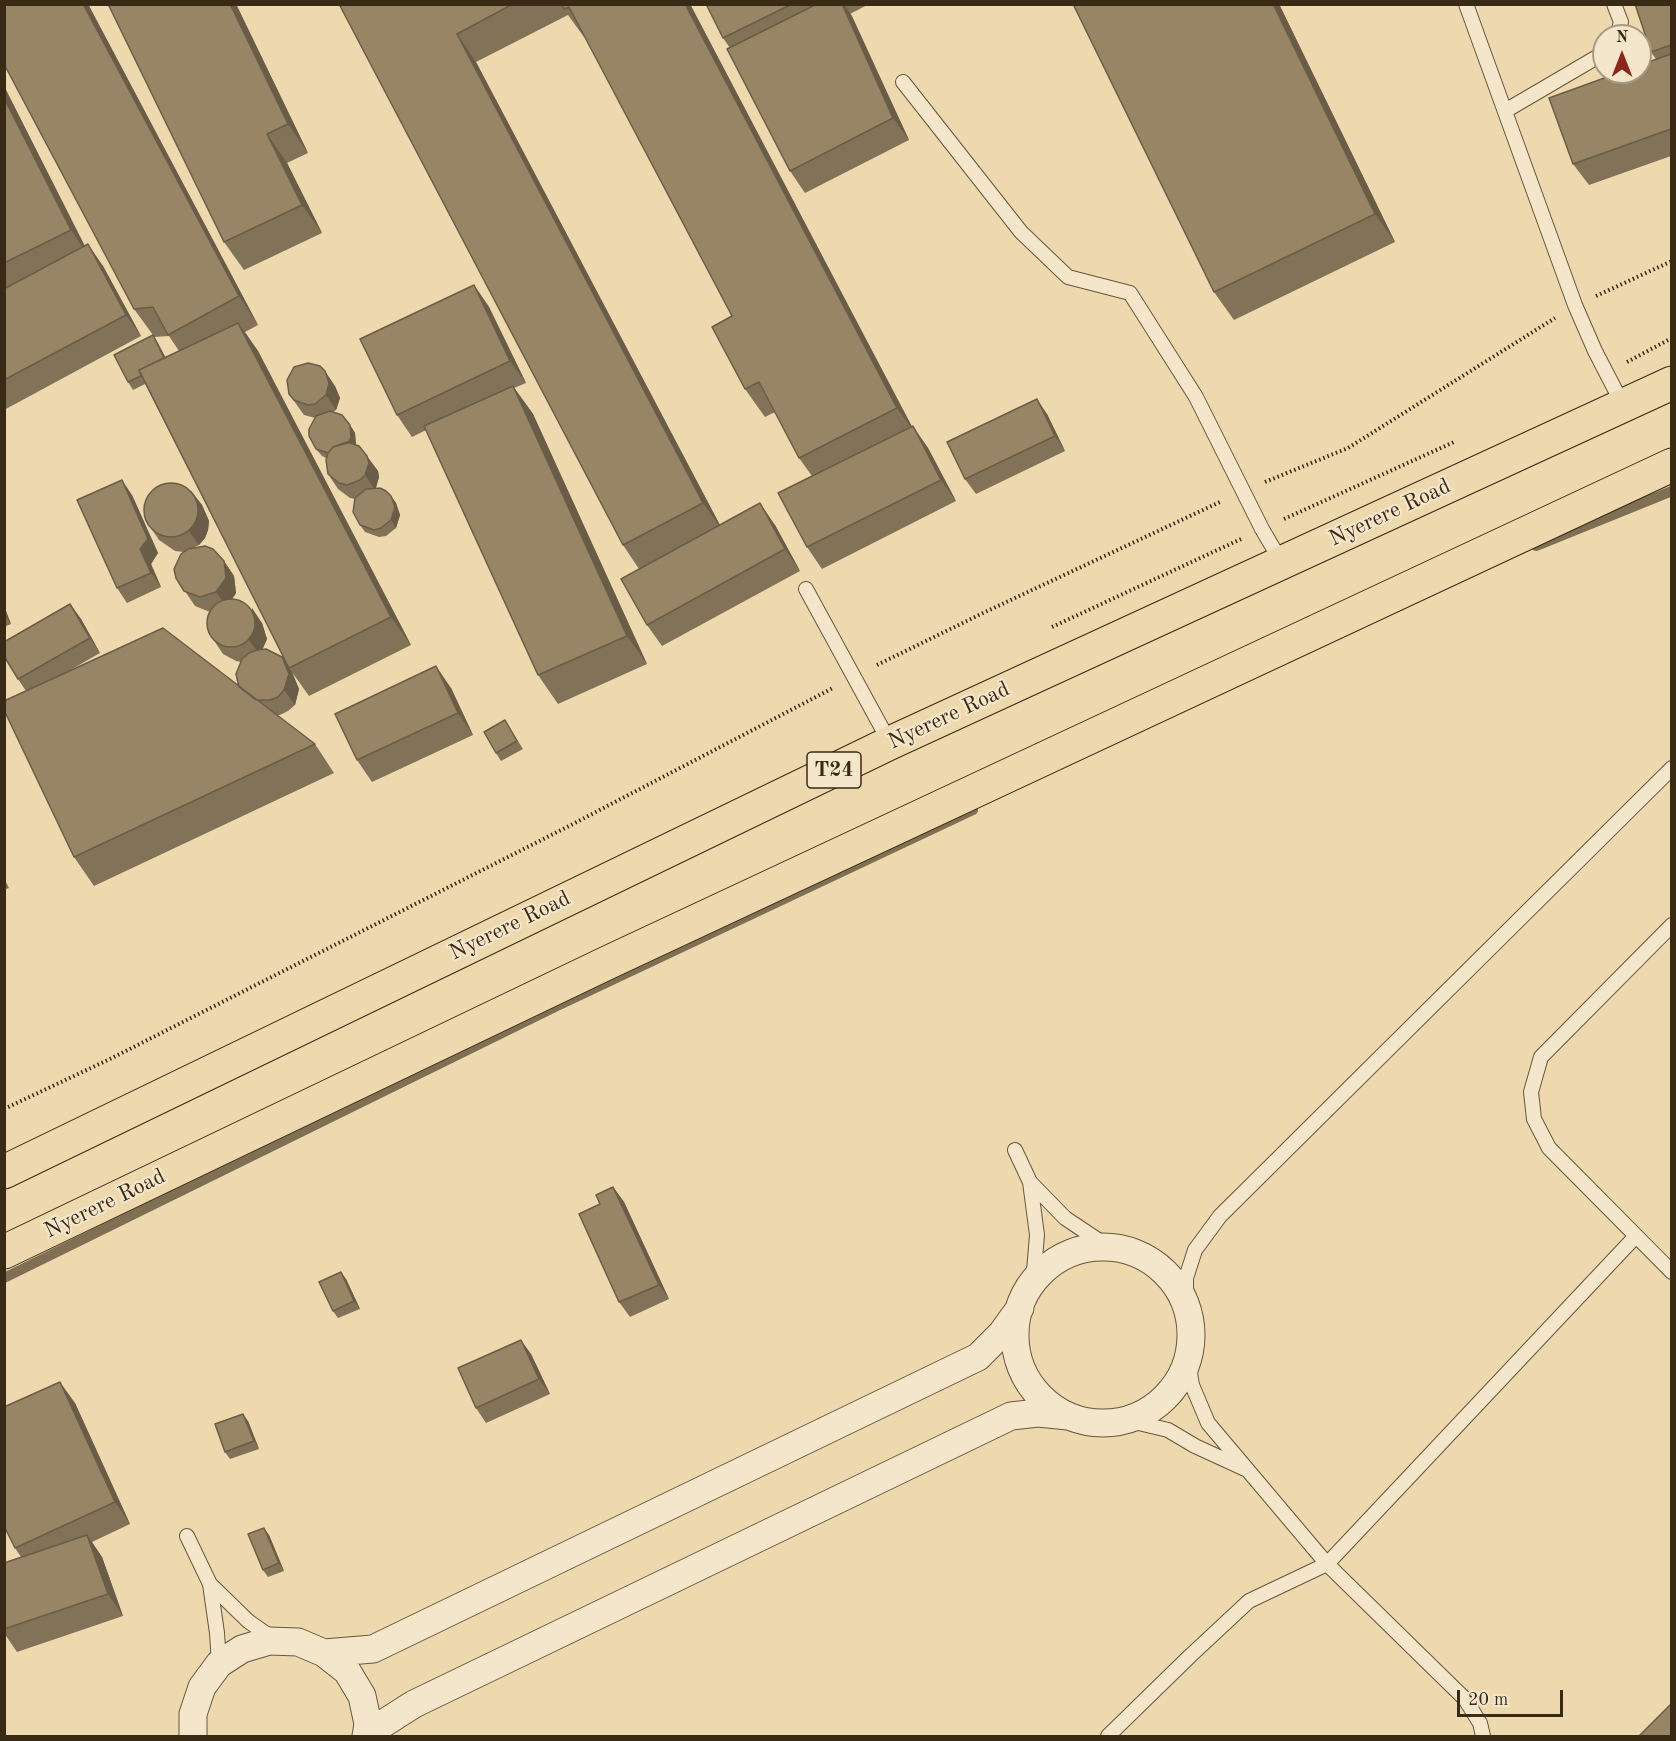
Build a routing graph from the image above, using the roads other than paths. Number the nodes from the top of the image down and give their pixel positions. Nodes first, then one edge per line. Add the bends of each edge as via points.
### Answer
1 (1466, 4) edge
2 (1614, 4) edge
3 (1620, 24) edge
4 (1592, 60) edge
5 (903, 82) dead end
6 (1505, 111) junction
7 (1671, 383) edge
8 (1623, 405) junction
9 (1671, 465) edge
10 (1282, 563) junction
11 (806, 589) dead end
12 (890, 743) junction
13 (1671, 768) edge
14 (1671, 925) edge
15 (1015, 1150) dead end
16 (4, 1172) edge
17 (1030, 1182) junction
18 (1635, 1237) junction
19 (1110, 1248) junction
20 (4, 1252) edge
21 (1671, 1272) edge
22 (1033, 1283) junction
23 (1186, 1302) junction
24 (1020, 1308) junction
25 (1188, 1361) junction
26 (1068, 1416) junction
27 (1126, 1420) junction
28 (1249, 1471) junction
29 (187, 1536) dead end
30 (1327, 1564) junction
31 (210, 1584) junction
32 (278, 1642) junction
33 (324, 1653) junction
34 (219, 1664) junction
35 (193, 1725) edge
36 (171, 1737) edge
37 (366, 1737) edge
38 (374, 1737) edge
39 (1108, 1737) edge
40 (1483, 1737) edge

1 - 6 lane
2 - 3 lane
4 - 6 lane
5 - 10 lane via 1021,232 1068,277 1130,292 1196,397
6 - 8 lane via 1575,305
7 - 8 highway, Nyerere Road / T24
8 - 10 highway, Nyerere Road / T24
9 - 20 highway, Nyerere Road via 609,962
10 - 12 highway, Nyerere Road / T24
11 - 12 lane
12 - 16 highway, Nyerere Road / T24
13 - 23 lane via 1220,1216 1195,1250 1186,1278
14 - 18 lane via 1541,1057 1531,1092 1534,1119 1549,1148
15 - 17 lane
17 - 19 lane via 1065,1218
17 - 22 lane via 1037,1235
18 - 21 lane
18 - 30 lane
19 - 22 street via 1088,1249 1067,1256 1048,1267
19 - 23 street via 1134,1253 1156,1265 1173,1281
22 - 24 street
23 - 25 street via 1192,1332
24 - 26 street via 1017,1350 1023,1371 1049,1405
24 - 33 street via 978,1357 373,1649
25 - 27 street via 1175,1388 1154,1408
25 - 28 lane via 1192,1385 1208,1423
26 - 27 street via 1096,1423
26 - 38 street via 1011,1416 414,1704 381,1725
27 - 28 lane via 1168,1430
28 - 30 lane
29 - 31 lane
30 - 39 lane via 1249,1601
30 - 40 lane via 1465,1699 1480,1723
31 - 32 lane via 248,1621
31 - 34 lane
32 - 33 street via 298,1642
32 - 34 street via 242,1649
33 - 37 street via 347,1671 362,1696 368,1724
34 - 35 street via 202,1687
35 - 36 street

